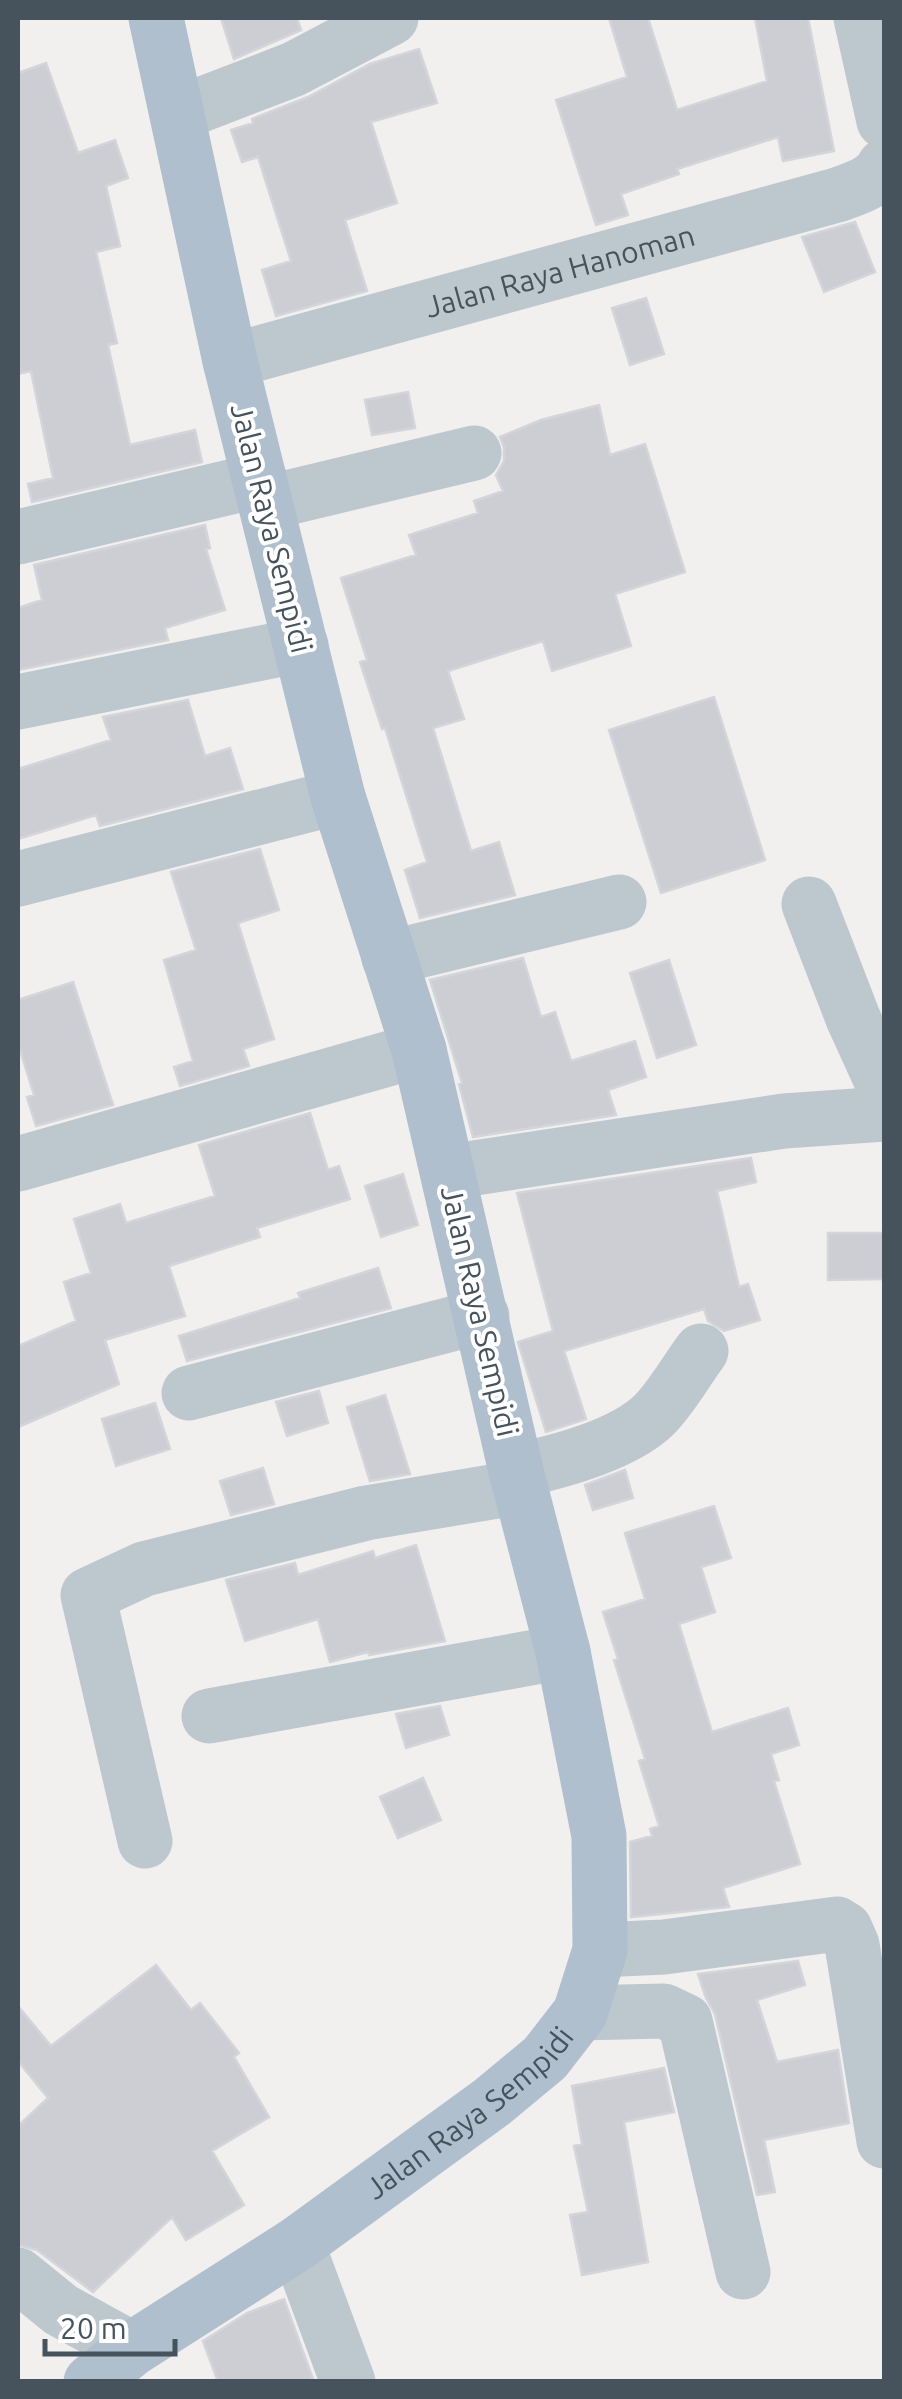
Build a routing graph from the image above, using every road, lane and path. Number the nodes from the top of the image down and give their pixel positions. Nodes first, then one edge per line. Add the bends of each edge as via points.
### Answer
1 (156, 18) edge
2 (391, 18) edge
3 (861, 18) edge
4 (178, 114) junction
5 (884, 121) edge
6 (884, 166) edge
7 (230, 361) junction
8 (474, 453) dead end
9 (263, 491) junction
10 (18, 537) edge
11 (302, 645) junction
12 (18, 702) edge
13 (338, 797) junction
14 (18, 879) edge
15 (619, 902) dead end
16 (809, 904) dead end
17 (390, 958) junction
18 (420, 1050) junction
19 (884, 1086) edge
20 (884, 1114) edge
21 (18, 1164) edge
22 (448, 1172) junction
23 (482, 1316) junction
24 (701, 1351) dead end
25 (189, 1392) dead end
26 (519, 1479) junction
27 (563, 1652) junction
28 (209, 1716) dead end
29 (145, 1840) dead end
30 (600, 1950) junction
31 (580, 2013) junction
32 (884, 2141) edge
33 (297, 2244) junction
34 (742, 2272) dead end
35 (18, 2275) edge
36 (112, 2365) edge
37 (348, 2382) edge

1 - 4 main road, Jalan Raya Sempidi
2 - 4 street via 294,69
3 - 5 street
4 - 7 main road, Jalan Raya Sempidi
6 - 7 street, Jalan Raya Hanoman via 836,195
7 - 9 main road, Jalan Raya Sempidi
8 - 9 street
9 - 10 street
9 - 11 main road, Jalan Raya Sempidi
11 - 12 street
11 - 13 main road, Jalan Raya Sempidi
13 - 14 street
13 - 17 main road, Jalan Raya Sempidi
15 - 17 street
16 - 19 street
17 - 18 main road, Jalan Raya Sempidi
18 - 21 street
18 - 22 main road, Jalan Raya Sempidi
20 - 22 street via 784,1121
22 - 23 main road, Jalan Raya Sempidi
23 - 25 street
23 - 26 main road, Jalan Raya Sempidi
24 - 26 street via 654,1415
26 - 27 main road, Jalan Raya Sempidi
26 - 29 street via 144,1569 88,1596
27 - 28 street
27 - 30 main road, Jalan Raya Sempidi via 599,1836
30 - 31 main road, Jalan Raya Sempidi
30 - 32 street via 837,1924 845,1929
31 - 33 main road, Jalan Raya Sempidi via 545,2058 505,2091
31 - 34 street via 664,2010 684,2021
33 - 36 main road, Jalan Raya Sempidi
33 - 37 street
35 - 36 street

